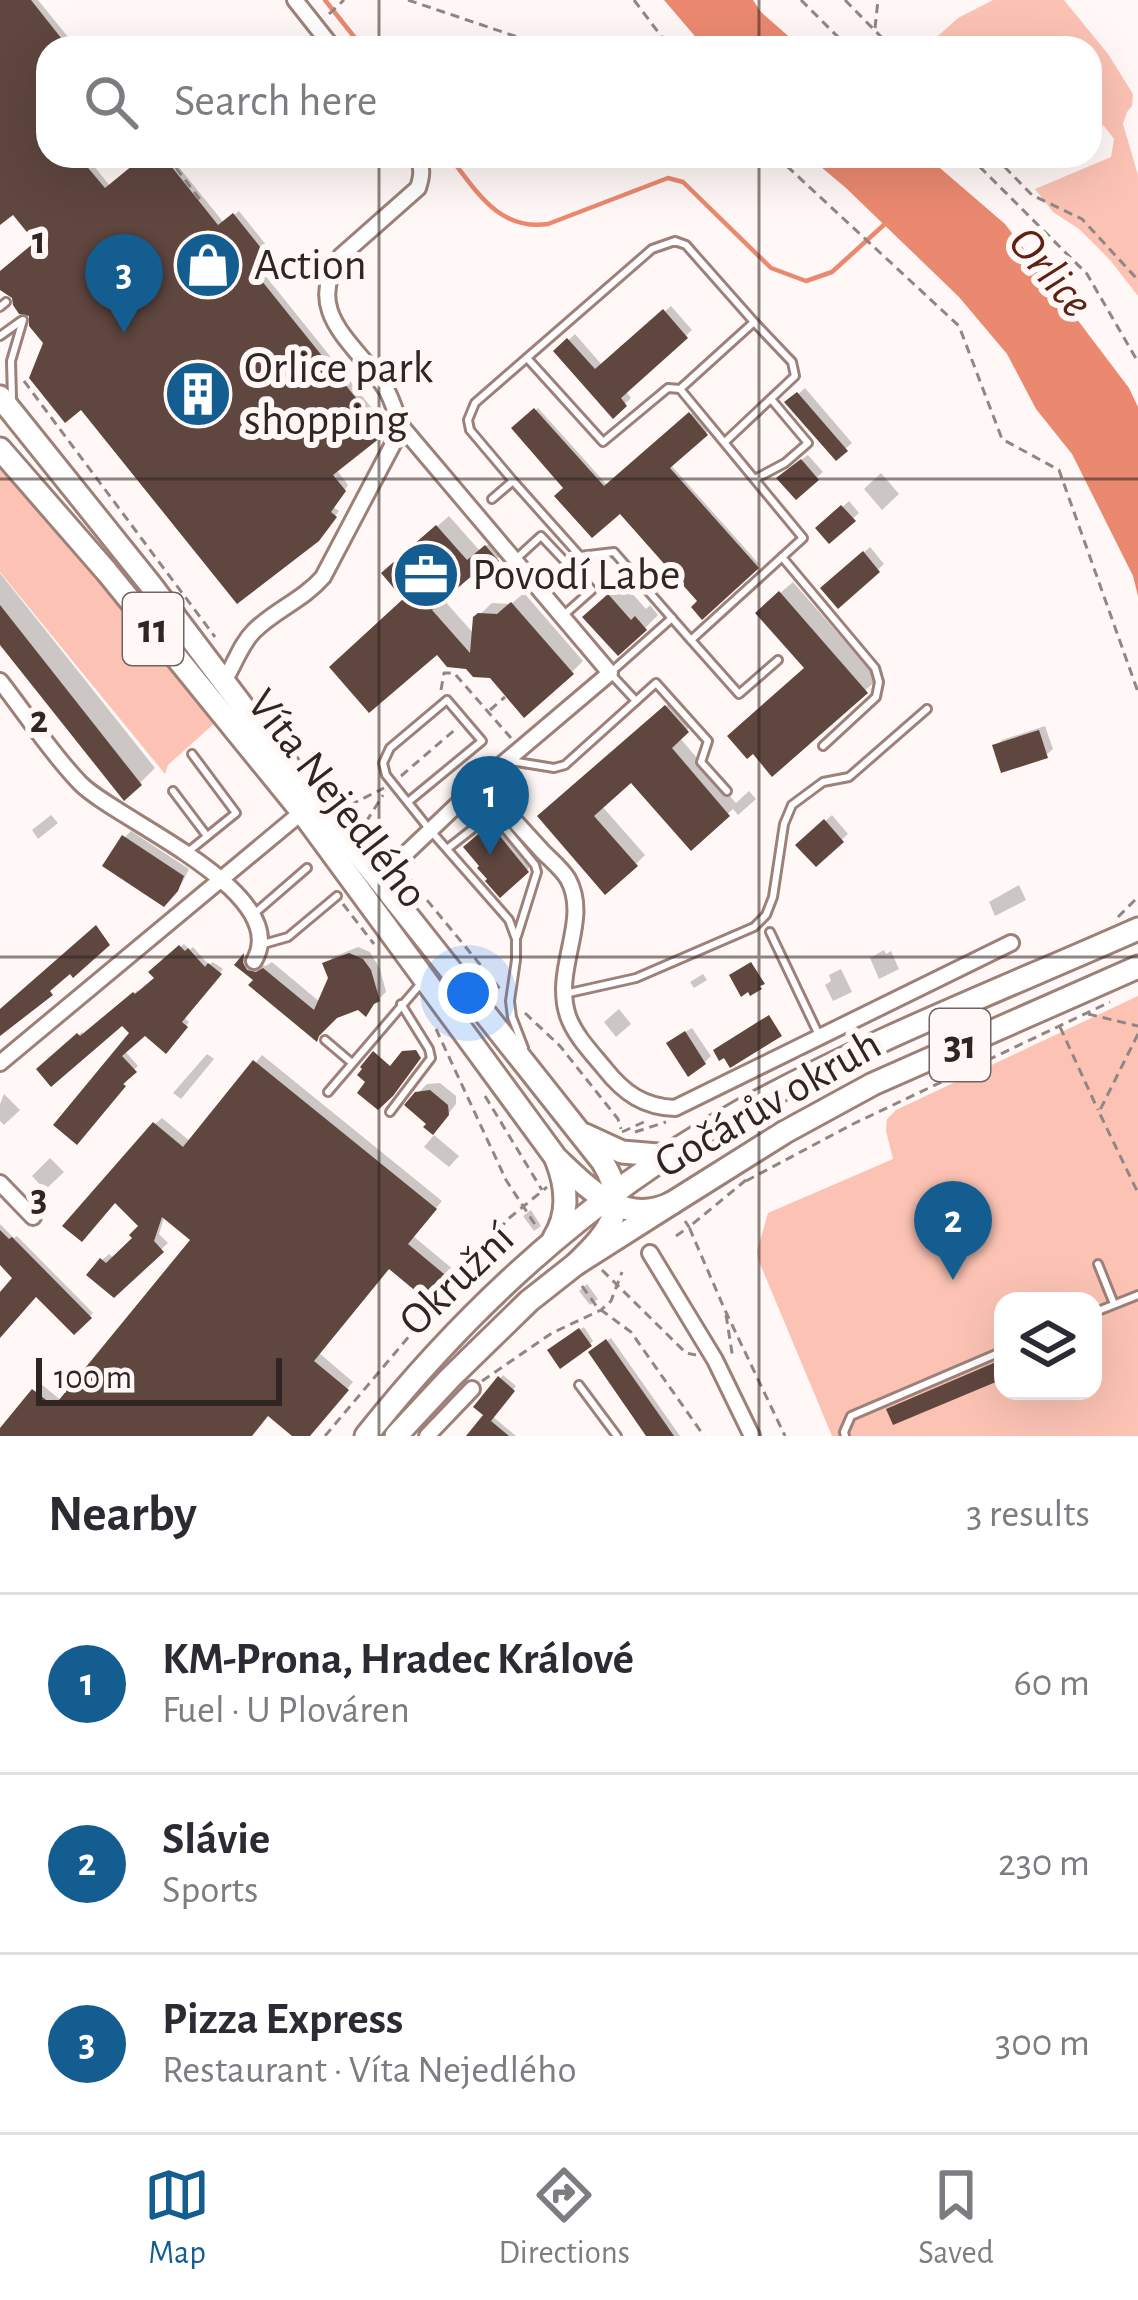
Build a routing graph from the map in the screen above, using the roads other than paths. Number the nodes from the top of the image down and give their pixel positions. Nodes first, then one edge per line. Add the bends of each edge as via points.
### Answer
1 (295, 0) edge
2 (323, 36) edge
3 (422, 168) edge
4 (754, 322) junction
5 (0, 337) edge
6 (527, 358) junction
7 (680, 389) junction
8 (771, 399) junction
9 (6, 406) edge
10 (402, 427) junction
11 (724, 442) junction
12 (0, 449) edge
13 (755, 479) junction
14 (514, 481) junction
15 (492, 500) dead end
16 (782, 557) junction
17 (514, 560) junction
18 (562, 617) junction
19 (672, 618) junction
20 (691, 640) junction
21 (778, 660) dead end
22 (229, 673) junction
23 (610, 673) junction
24 (0, 681) edge
25 (636, 701) junction
26 (927, 709) dead end
27 (823, 746) dead end
28 (192, 754) dead end
29 (507, 760) junction
30 (480, 783) junction
31 (173, 791) dead end
32 (727, 791) dead end
33 (408, 802) junction
34 (302, 812) junction
35 (430, 830) junction
36 (207, 836) junction
37 (447, 849) junction
38 (186, 854) junction
39 (307, 868) dead end
40 (223, 878) junction
41 (378, 880) junction
42 (338, 896) dead end
43 (252, 915) junction
44 (1137, 930) edge
45 (770, 932) dead end
46 (516, 939) junction
47 (1011, 943) dead end
48 (257, 953) joint
49 (1138, 967) edge
50 (425, 979) junction
51 (565, 994) junction
52 (401, 1004) junction
53 (820, 1037) junction
54 (325, 1040) dead end
55 (0, 1063) edge
56 (352, 1063) junction
57 (541, 1084) junction
58 (328, 1093) dead end
59 (390, 1112) dead end
60 (575, 1127) junction
61 (670, 1156) junction
62 (563, 1165) junction
63 (0, 1183) edge
64 (612, 1200) junction
65 (672, 1203) junction
66 (32, 1217) dead end
67 (544, 1237) junction
68 (650, 1253) dead end
69 (1098, 1264) dead end
70 (579, 1275) junction
71 (1138, 1295) edge
72 (1114, 1304) junction
73 (1102, 1309) edge
74 (994, 1355) edge
75 (579, 1385) dead end
76 (472, 1389) road end
77 (366, 1436) edge
78 (396, 1436) edge
79 (427, 1436) edge
80 (617, 1436) edge
81 (752, 1436) edge
82 (845, 1436) edge

1 - 2 street
3 - 10 street via 418,188 340,256 327,285 336,326 388,393
4 - 6 lane via 686,245 668,242
4 - 7 lane
4 - 8 lane via 794,369
5 - 9 lane via 23,320
6 - 7 lane via 603,442 668,388
6 - 14 lane via 475,403 468,420
7 - 11 lane
8 - 11 lane
8 - 13 lane via 808,443
9 - 22 main road, Víta Nejedlého / 11
10 - 17 street
10 - 22 street, Víta Nejedlého via 323,577 250,635
11 - 13 lane
12 - 34 main road, Víta Nejedlého / 11
13 - 16 lane via 803,538
14 - 15 lane
14 - 19 lane via 580,556 614,552
16 - 20 lane
16 - 27 lane via 879,682 876,697
17 - 18 street
17 - 18 lane via 541,536 592,590
18 - 23 street
19 - 20 lane
19 - 23 lane
20 - 21 lane via 739,694
22 - 41 main road, Víta Nejedlého / 11
23 - 25 lane
23 - 29 street, Víta Nejedlého
24 - 38 street via 82,786
25 - 29 lane via 565,765
25 - 32 lane via 656,683 708,741 701,761
26 - 51 lane via 848,777 823,782 793,806 773,897 754,927 636,978
28 - 36 lane via 236,813
29 - 30 street, Víta Nejedlého
30 - 35 street, Víta Nejedlého
30 - 51 street via 567,878 577,918
31 - 36 lane
33 - 33 lane via 383,763 389,748 447,700 482,741
33 - 35 lane
34 - 40 street
34 - 50 main road, Víta Nejedlého / 11
35 - 37 lane
35 - 41 street, Víta Nejedlého
36 - 38 lane
37 - 46 lane via 509,920
37 - 46 lane via 488,816 535,865
38 - 40 street
39 - 43 lane
40 - 43 street
40 - 55 street
41 - 57 main road, Víta Nejedlého / 11
42 - 48 lane
43 - 48 street
44 - 61 main road, Gočárův okruh / 31 via 860,1052
45 - 53 lane
46 - 57 lane via 514,1026
47 - 53 street
49 - 65 main road, Gočárův okruh / 31 via 858,1092
50 - 52 lane
50 - 62 main road, Víta Nejedlého / 11
51 - 53 street via 569,1019 612,1078 659,1107 675,1108
52 - 56 lane
52 - 59 lane via 431,1058
54 - 56 lane
56 - 58 lane
57 - 60 main road, Víta Nejedlého / 11
60 - 61 main road via 612,1150
60 - 64 main road, Víta Nejedlého / 11 via 610,1174
61 - 64 main road, Gočárův okruh / 31
62 - 64 main road, Víta Nejedlého
62 - 67 main road via 563,1221
63 - 66 street
64 - 65 main road via 644,1212
64 - 67 main road, Okružní / 31
64 - 70 main road via 608,1230
65 - 70 main road, Gočárův okruh / 31
67 - 77 main road, Okružní / 31
68 - 81 street
69 - 72 lane
70 - 78 main road, Okružní / 31 via 501,1327
71 - 72 lane
72 - 73 lane
74 - 82 lane via 851,1416
75 - 80 lane
76 - 79 street, Okružní

